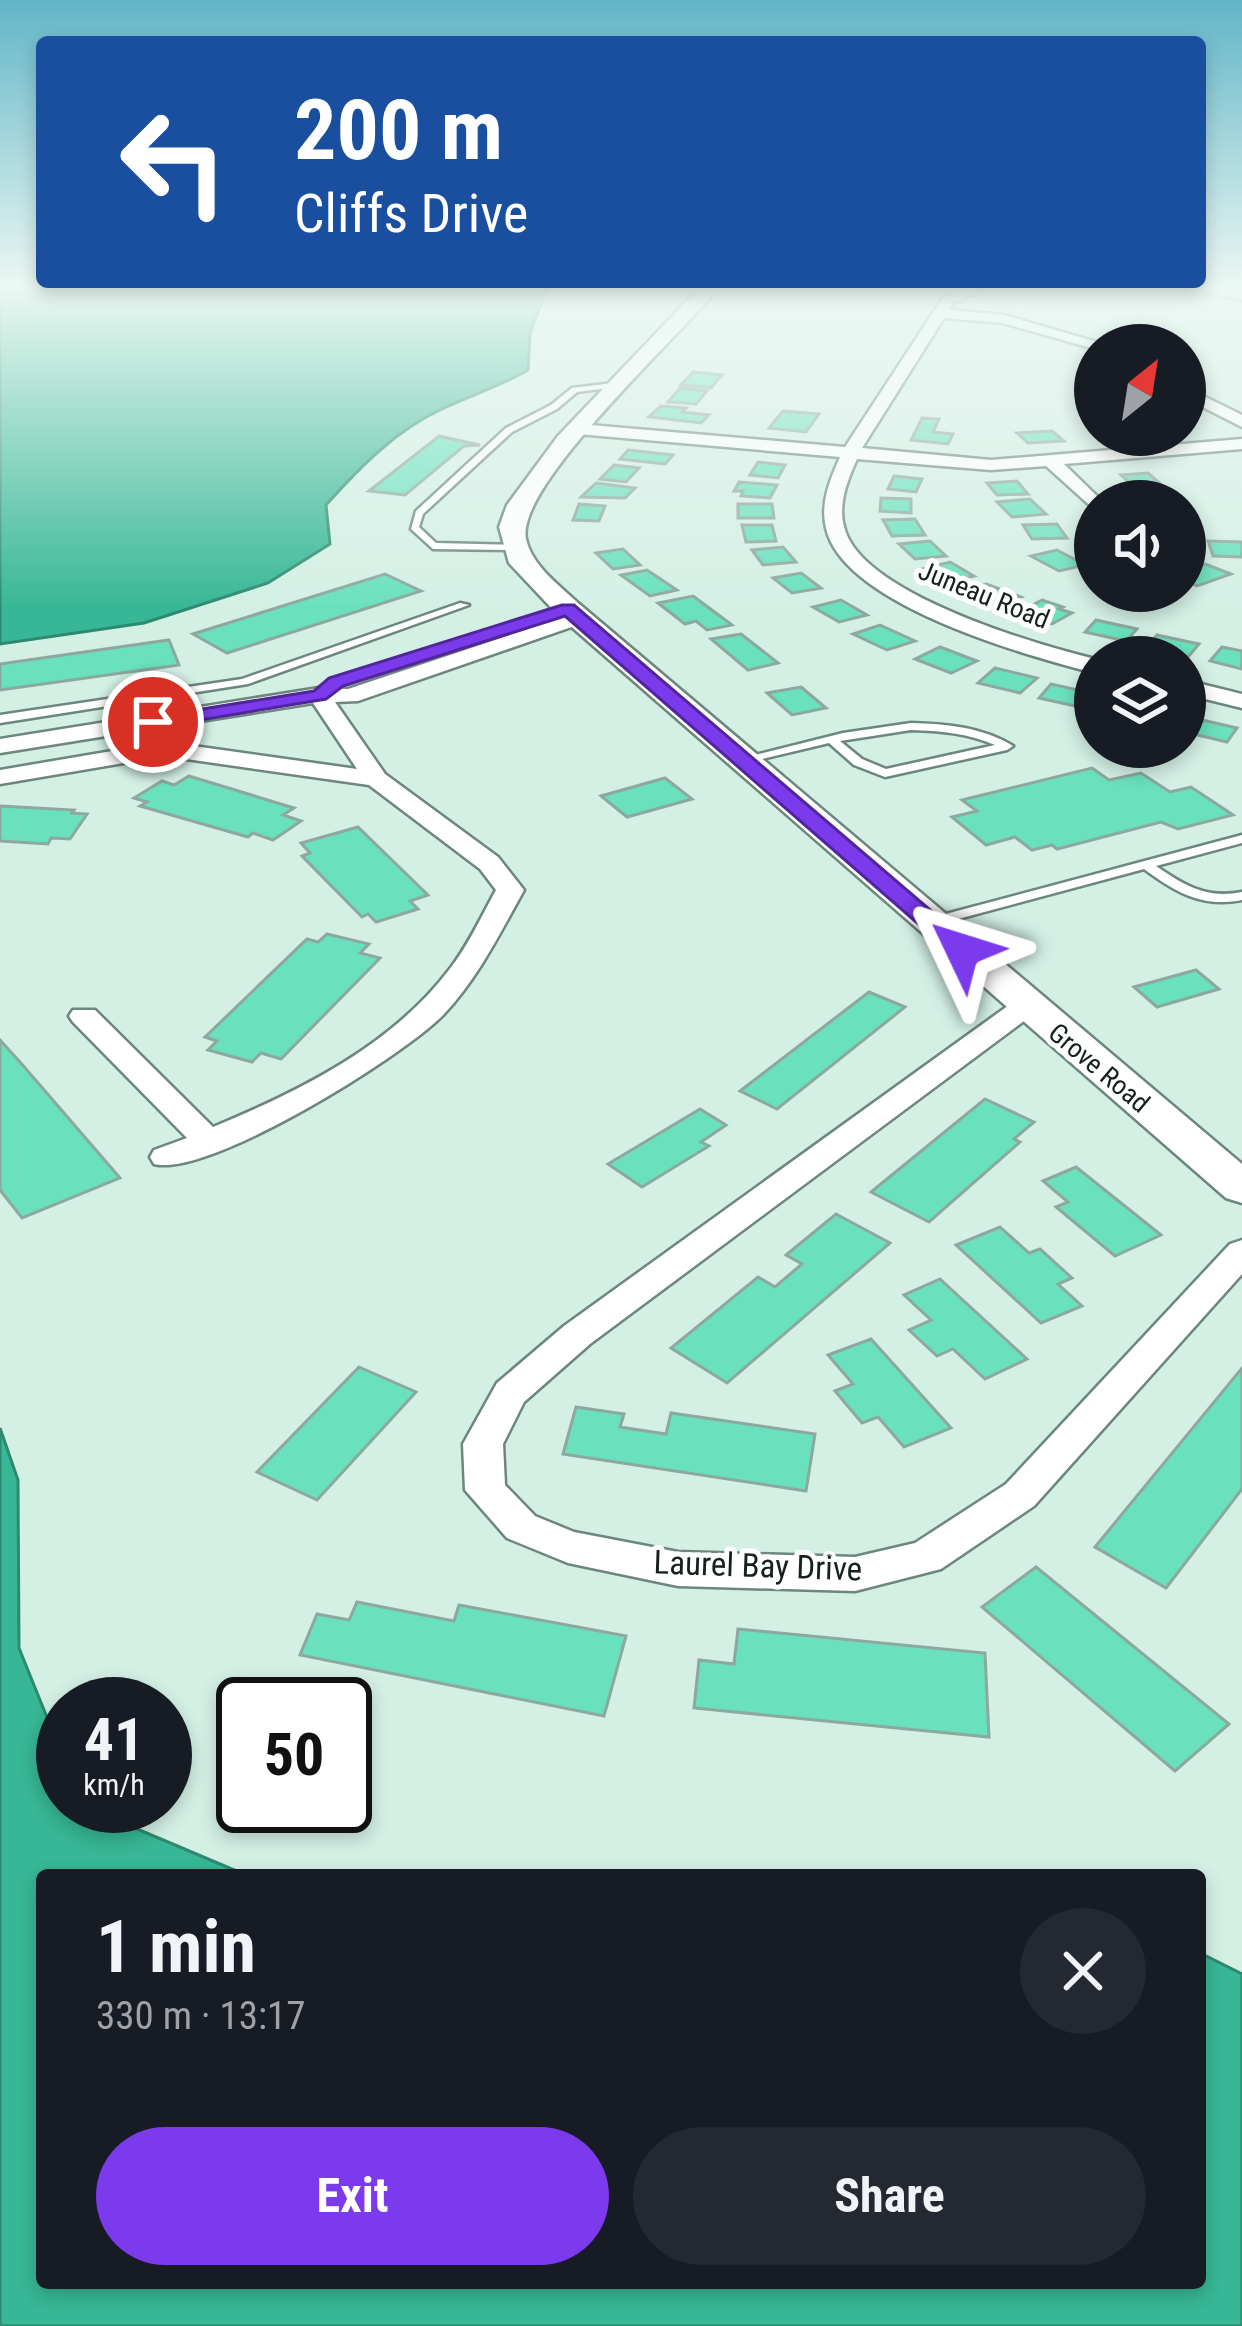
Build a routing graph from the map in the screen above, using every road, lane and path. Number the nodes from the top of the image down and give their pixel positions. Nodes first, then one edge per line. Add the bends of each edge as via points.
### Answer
1 (572, 393) edge
2 (614, 393) edge
3 (890, 393) edge
4 (1206, 403) edge
5 (1242, 422) edge
6 (578, 429) junction
7 (1242, 444) edge
8 (852, 454) junction
9 (1053, 463) junction
10 (1074, 483) edge
11 (515, 548) junction
12 (464, 605) dead end
13 (573, 614) junction
14 (1074, 660) edge
15 (244, 682) junction
16 (1206, 692) edge
17 (320, 695) junction
18 (1242, 701) edge
19 (260, 706) junction
20 (0, 718) edge
21 (153, 722) junction
22 (833, 741) junction
23 (0, 746) edge
24 (164, 749) junction
25 (745, 759) junction
26 (0, 777) edge
27 (376, 779) junction
28 (1242, 839) edge
29 (1146, 865) junction
30 (1242, 896) edge
31 (931, 923) junction
32 (1026, 1006) junction
33 (84, 1016) dead end
34 (209, 1142) junction
35 (166, 1157) dead end
36 (1242, 1188) edge
37 (1242, 1252) edge

1 - 11 lane via 509,430 419,513 414,527 433,546
2 - 6 main road
3 - 8 street, Juneau Road
4 - 5 street
6 - 8 street
6 - 11 main road via 520,501
7 - 9 street
8 - 9 street
8 - 14 street, Juneau Road via 832,501 833,520 838,538 878,581 934,613
9 - 10 street
11 - 13 main road, Grove Road
12 - 15 lane
13 - 17 street via 350,696
13 - 25 main road, Grove Road
15 - 19 lane
15 - 20 lane
16 - 18 street
17 - 19 street
17 - 27 street
19 - 21 street
21 - 23 street
21 - 24 lane
22 - 22 lane via 936,725 1007,746 885,773
22 - 25 lane
24 - 26 street
24 - 27 street
25 - 31 main road, Grove Road
27 - 34 street via 488,863 510,890 458,980 374,1060
28 - 29 lane
29 - 30 lane via 1190,896
29 - 31 lane
31 - 32 main road, Grove Road
32 - 36 main road, Grove Road
32 - 37 street, Laurel Bay Drive via 510,1393 483,1444 484,1490 520,1527 568,1547 678,1568 855,1574 926,1558 1020,1495
33 - 34 street
34 - 35 street

